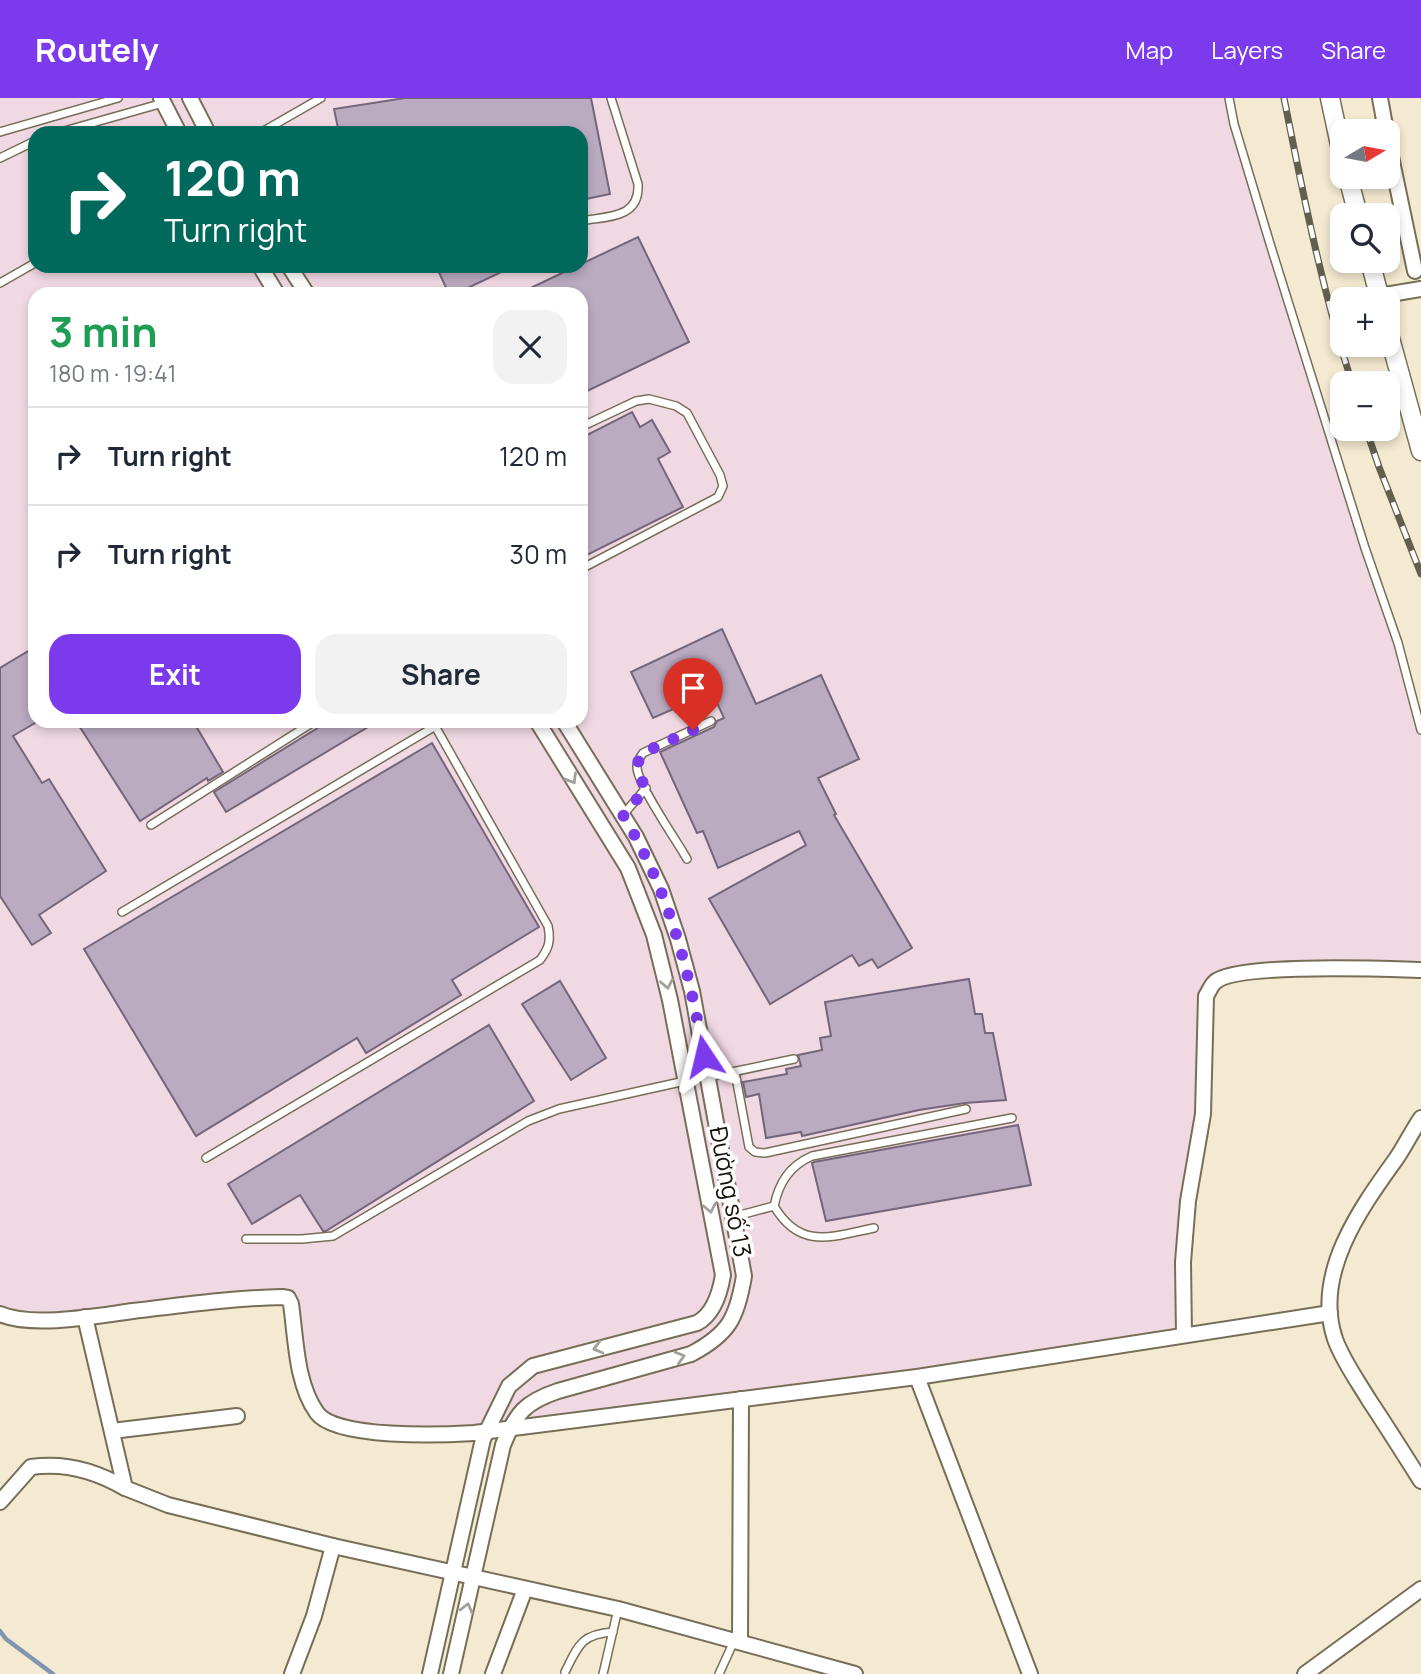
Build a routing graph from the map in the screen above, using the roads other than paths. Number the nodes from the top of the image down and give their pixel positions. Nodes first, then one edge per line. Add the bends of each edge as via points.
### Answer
1 (118, 98) edge
2 (190, 98) edge
3 (321, 98) edge
4 (611, 98) edge
5 (1229, 98) edge
6 (1330, 98) edge
7 (1380, 98) edge
8 (162, 101) edge
9 (1334, 119) edge
10 (1384, 119) edge
11 (80, 126) edge
12 (175, 126) edge
13 (204, 126) edge
14 (272, 126) edge
15 (0, 132) edge
16 (28, 144) edge
17 (0, 158) edge
18 (1398, 189) edge
19 (588, 220) edge
20 (28, 267) edge
21 (1415, 271) dead end
22 (0, 283) edge
23 (1421, 289) edge
24 (1400, 294) edge
25 (1395, 357) edge
26 (588, 424) edge
27 (1421, 451) edge
28 (588, 565) edge
29 (711, 722) dead end
30 (304, 728) edge
31 (432, 728) edge
32 (436, 728) edge
33 (541, 728) edge
34 (569, 728) edge
35 (1421, 730) edge
36 (646, 789) junction
37 (623, 815) junction
38 (151, 825) dead end
39 (687, 859) dead end
40 (122, 912) dead end
41 (1421, 970) edge
42 (794, 1059) dead end
43 (735, 1072) junction
44 (708, 1077) junction
45 (685, 1081) junction
46 (966, 1109) dead end
47 (1012, 1118) dead end
48 (1421, 1118) edge
49 (206, 1158) dead end
50 (774, 1206) junction
51 (732, 1217) junction
52 (874, 1228) dead end
53 (246, 1239) dead end
54 (712, 1307) junction
55 (0, 1314) edge
56 (1331, 1314) junction
57 (735, 1316) junction
58 (85, 1317) junction
59 (1184, 1335) junction
60 (916, 1377) junction
61 (741, 1399) junction
62 (237, 1416) dead end
63 (510, 1429) junction
64 (112, 1431) junction
65 (487, 1431) junction
66 (1421, 1481) edge
67 (125, 1488) junction
68 (0, 1502) edge
69 (334, 1546) junction
70 (453, 1573) junction
71 (475, 1578) junction
72 (525, 1589) junction
73 (1421, 1589) edge
74 (618, 1609) junction
75 (613, 1632) junction
76 (737, 1641) junction
77 (565, 1672) edge
78 (292, 1674) edge
79 (430, 1674) edge
80 (451, 1674) edge
81 (494, 1674) edge
82 (603, 1674) edge
83 (719, 1674) edge
84 (855, 1674) edge
85 (1030, 1674) edge
86 (1305, 1674) edge

1 - 15 lane
2 - 13 street
3 - 14 lane
4 - 19 lane via 638,195 633,207 619,214
5 - 35 lane
6 - 9 street
7 - 10 street
8 - 11 lane
8 - 12 street
16 - 17 lane
18 - 21 street
20 - 22 lane
23 - 24 street
25 - 27 street
26 - 28 lane via 636,401 649,399 676,406 687,413 723,486 718,497
29 - 36 lane via 643,753 636,769
30 - 38 lane
31 - 40 lane
32 - 49 lane via 548,926 548,949 540,960
33 -> 45 street, Đường số 13 via 628,868 644,904 665,972
34 - 37 street, Đường số 13
36 - 37 lane
36 - 39 lane
37 - 44 street, Đường số 13 via 662,889 692,991
41 - 59 street via 1294,968 1230,976 1212,986 1206,996 1203,1114 1194,1153 1184,1250
42 - 43 lane
43 - 44 lane
43 - 46 lane via 749,1147 755,1152
44 - 45 street
44 - 51 street, Đường số 13
45 - 53 lane via 559,1109 528,1121 333,1236
45 -> 54 street, Đường số 13 via 723,1275
47 - 50 lane via 812,1156 787,1174
48 - 56 street via 1375,1186 1343,1245 1332,1277
50 - 51 lane
50 - 52 lane via 784,1224 808,1238
51 - 57 street, Đường số 13 via 744,1276
54 - 57 street
54 -> 65 street via 697,1323 533,1366 509,1386
55 - 58 street via 24,1321
56 - 59 street
56 - 66 street via 1345,1360
63 -> 57 street, Đường số 13 via 522,1409 537,1398 691,1354 716,1339
58 - 64 street
58 - 65 street via 247,1298 288,1298 306,1391 319,1415 336,1426 356,1429 425,1435
59 - 60 street
60 - 61 street
60 - 85 street
61 - 63 street
61 - 76 street
62 - 64 street
63 - 65 street
63 - 71 street, Đường số 13
64 - 67 street
65 - 70 street
67 - 68 street via 97,1472 50,1464 31,1467
67 - 69 street via 168,1505
69 - 70 street
69 - 78 street
70 - 71 street
70 - 79 street
71 - 72 street
80 -> 71 street, Đường số 13
72 - 74 street
72 - 81 street
73 - 86 street
74 - 75 lane
74 - 76 street
75 - 77 lane via 594,1633 580,1643
75 - 82 lane
76 - 83 lane
76 - 84 street

